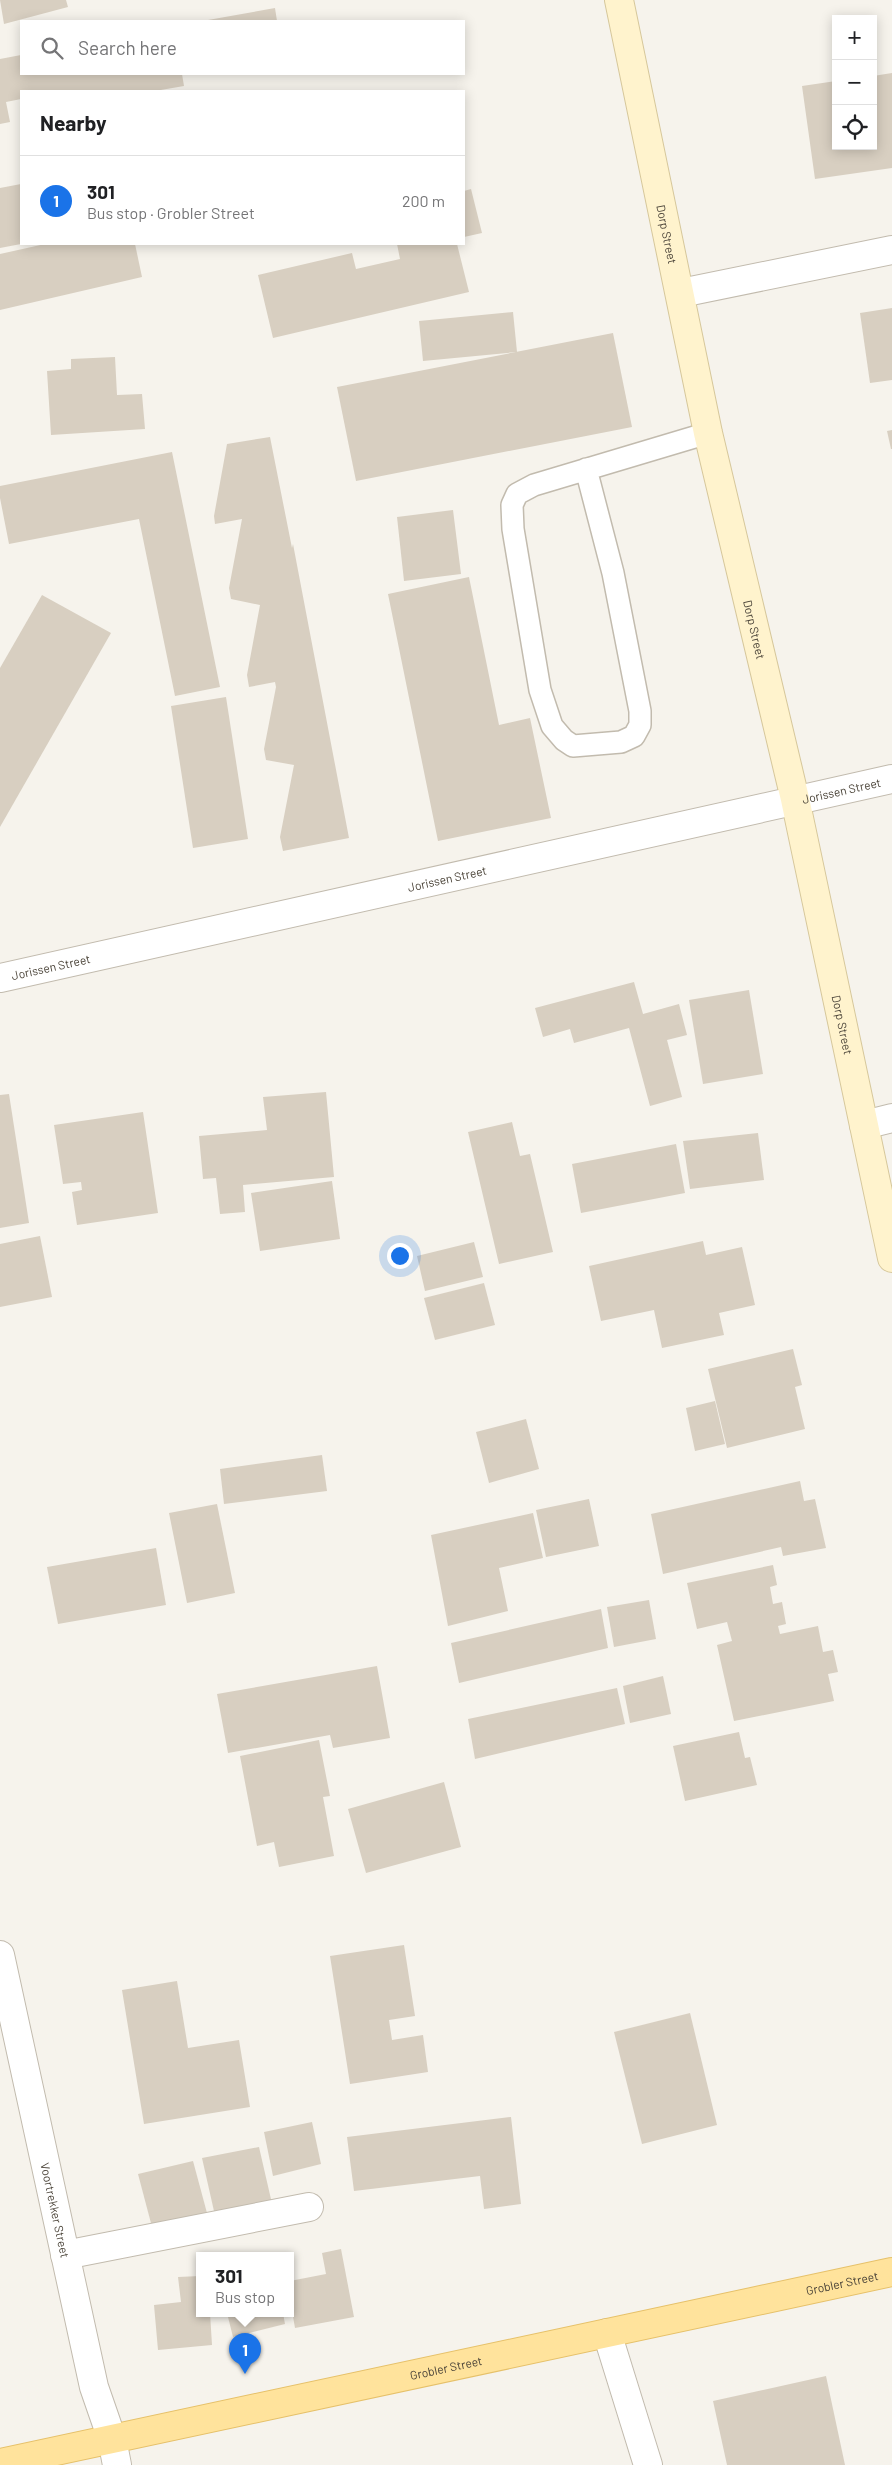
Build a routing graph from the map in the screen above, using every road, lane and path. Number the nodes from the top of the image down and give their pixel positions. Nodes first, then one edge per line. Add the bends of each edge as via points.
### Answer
1 (619, 0) edge
2 (892, 250) edge
3 (681, 293) junction
4 (708, 434) junction
5 (586, 469) junction
6 (892, 779) edge
7 (795, 799) junction
8 (0, 978) edge
9 (892, 1118) edge
10 (864, 1125) junction
11 (892, 1258) edge
12 (0, 1955) edge
13 (309, 2207) dead end
14 (65, 2255) junction
15 (892, 2272) edge
16 (607, 2333) junction
17 (115, 2452) edge
18 (0, 2463) edge
19 (648, 2465) edge

1 - 3 street, Dorp Street
2 - 3 street
3 - 4 street, Dorp Street
4 - 5 lane
4 - 7 street, Dorp Street
5 - 5 lane via 534,485 517,494 512,504 513,530 540,690 552,726 573,746 621,742 634,736 640,725 613,573
6 - 7 street, Jorissen Street
7 - 8 street, Jorissen Street
7 - 10 street, Dorp Street
9 - 10 street
10 - 11 street, Dorp Street
12 - 14 street, Voortrekker Street
13 - 14 street
14 - 17 street, Voortrekker Street via 94,2387
15 - 16 main road, Grobler Street
16 - 17 main road, Grobler Street
16 - 19 street
17 - 18 main road, Grobler Street

